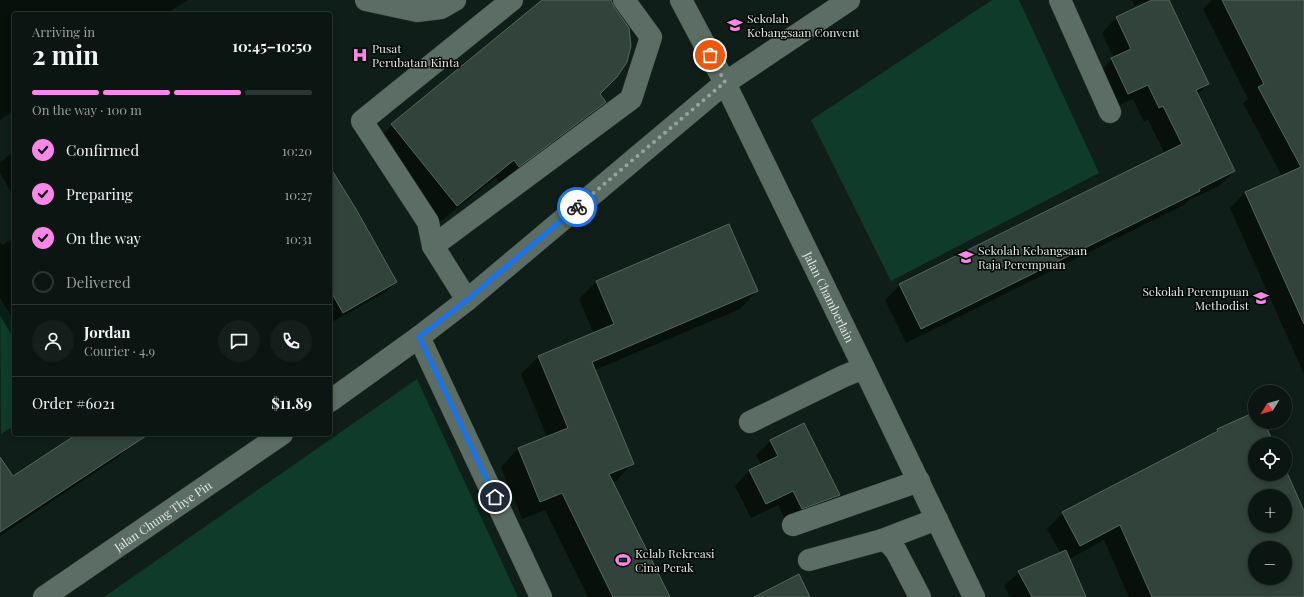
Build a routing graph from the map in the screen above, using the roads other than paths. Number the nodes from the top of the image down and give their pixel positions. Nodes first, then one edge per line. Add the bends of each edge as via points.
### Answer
1 (366, 0) edge
2 (455, 0) edge
3 (512, 0) edge
4 (624, 0) edge
5 (681, 0) edge
6 (849, 0) edge
7 (1060, 0) edge
8 (725, 82) junction
9 (1110, 112) dead end
10 (433, 246) junction
11 (467, 300) junction
12 (419, 337) junction
13 (864, 368) junction
14 (332, 400) edge
15 (750, 422) dead end
16 (279, 436) edge
17 (919, 481) junction
18 (937, 519) junction
19 (793, 525) dead end
20 (882, 540) junction
21 (809, 560) dead end
22 (44, 597) edge
23 (541, 597) edge
24 (920, 597) edge
25 (974, 597) edge

1 - 2 street via 417,11 441,8
3 - 10 street via 362,120 428,222
4 - 10 street via 651,36 631,99
5 - 8 street, Jalan Chamberlain
6 - 8 street
7 - 9 street
8 - 11 street
8 - 13 street, Jalan Chamberlain
10 - 11 street
11 - 12 street
12 - 14 street
12 - 23 street
13 - 15 street
13 - 17 street, Jalan Chamberlain
16 - 22 street, Jalan Chung Thye Pin
17 - 18 street, Jalan Chamberlain
17 - 19 street
18 - 20 street
18 - 25 street, Jalan Chamberlain
20 - 21 street
20 - 24 street via 896,551

